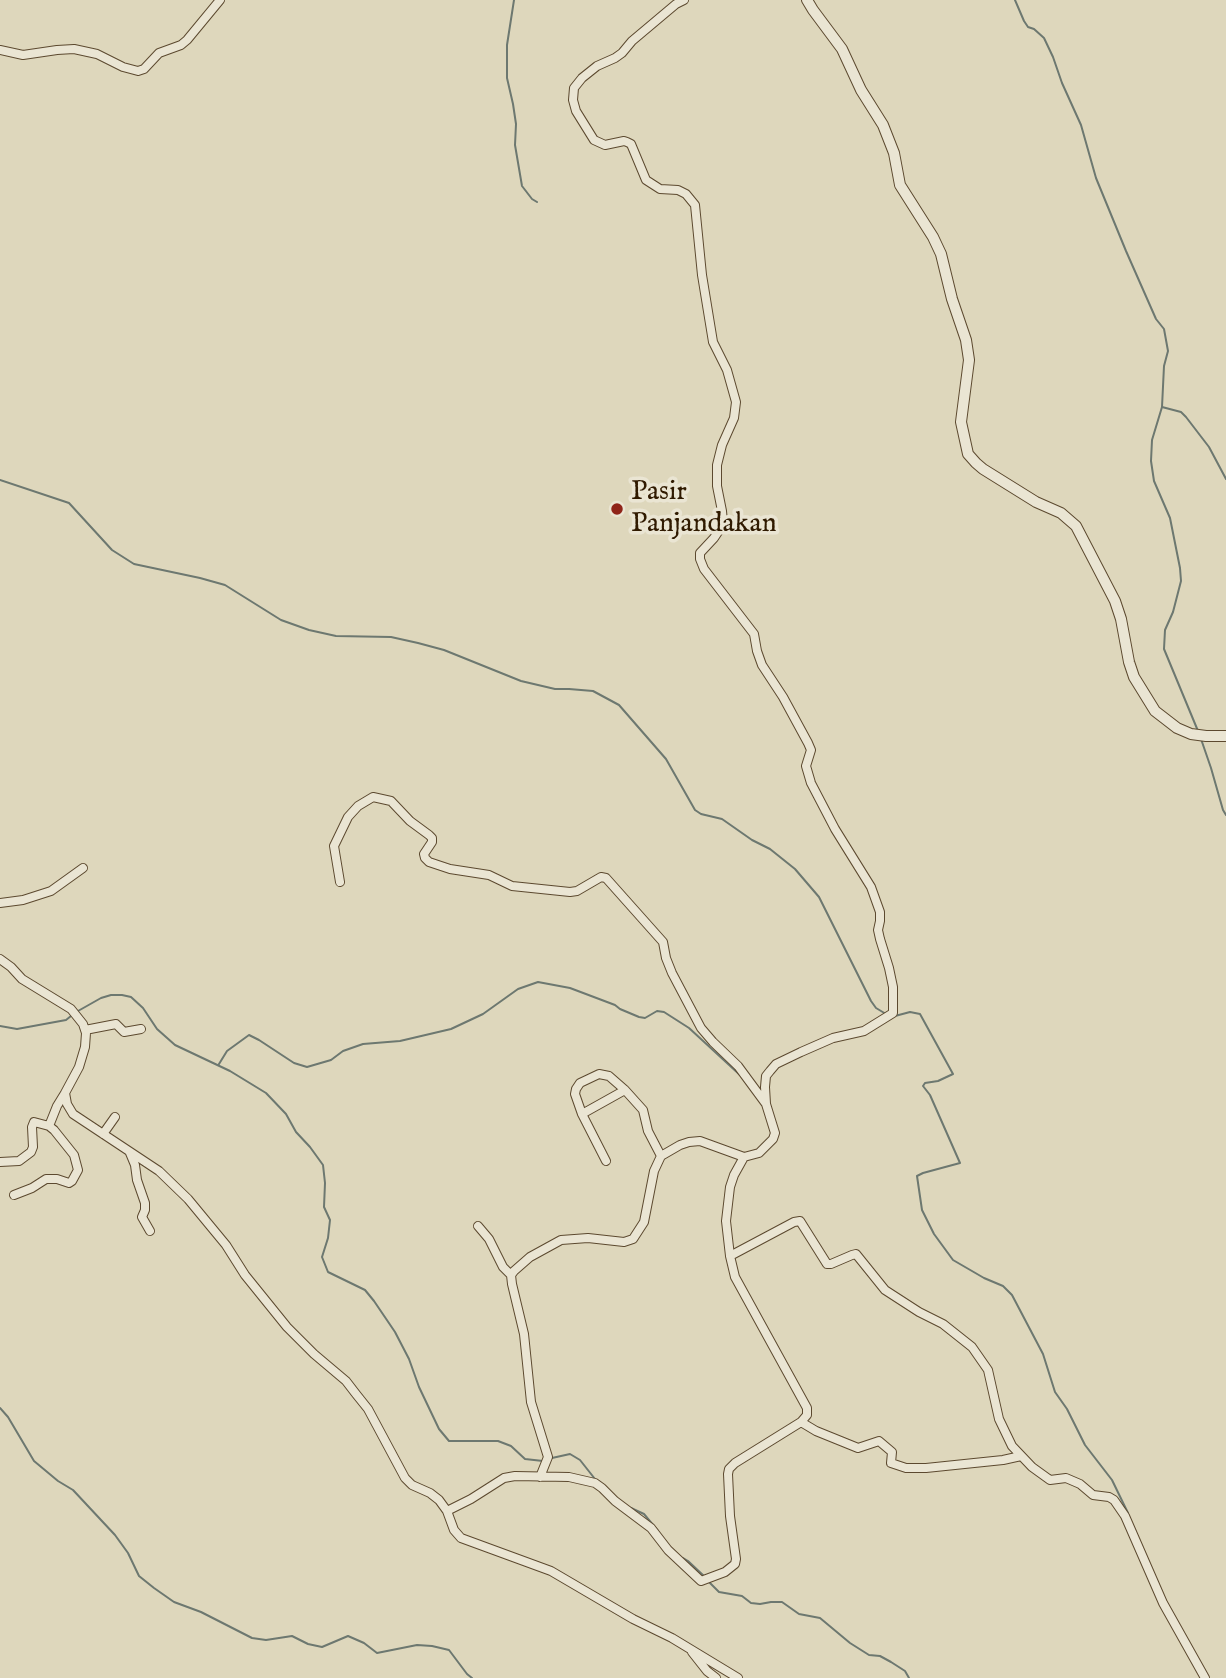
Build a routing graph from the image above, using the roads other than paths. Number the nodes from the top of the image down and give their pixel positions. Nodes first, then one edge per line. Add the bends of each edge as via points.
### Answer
1 (220, 0) edge
2 (684, 0) edge
3 (807, 0) edge
4 (0, 50) edge
5 (1226, 736) edge
6 (83, 868) dead end
7 (340, 882) dead end
8 (0, 903) edge
9 (0, 959) edge
10 (141, 1028) dead end
11 (85, 1030) junction
12 (625, 1090) junction
13 (65, 1093) junction
14 (766, 1104) junction
15 (582, 1114) junction
16 (115, 1117) dead end
17 (50, 1126) junction
18 (103, 1134) junction
19 (130, 1153) junction
20 (661, 1156) junction
21 (744, 1157) junction
22 (606, 1161) dead end
23 (0, 1162) edge
24 (14, 1195) dead end
25 (478, 1226) dead end
26 (150, 1231) dead end
27 (730, 1256) junction
28 (511, 1275) junction
29 (800, 1422) junction
30 (1021, 1456) junction
31 (540, 1477) junction
32 (447, 1511) junction
33 (688, 1647) junction
34 (716, 1678) edge
35 (738, 1678) edge
36 (1205, 1678) edge

1 - 4 street via 187,40 159,53 138,71 74,50 23,55
2 - 14 street via 622,53 582,78 574,88 573,100 594,140 605,145 631,144 646,180 660,189 678,190 695,205 713,341 736,402 717,465 723,522 699,559 751,628 762,664 808,743 811,751 806,766 811,783 875,897 880,912 878,930 893,987 893,1013 885,1020 776,1064 766,1076
3 - 5 street via 842,49 890,141 900,185 942,254 969,360 961,422 968,454 975,463 1076,526 1115,601 1134,677 1155,711 1191,734
6 - 8 street via 51,891
7 - 14 street via 334,845 348,817 373,797 391,801 432,838 424,854 429,862 489,875 512,886 570,892 606,878 663,942 672,973 701,1028
9 - 11 street via 22,979 71,1009
10 - 11 street via 124,1032 116,1024
11 - 13 street via 79,1067
12 - 15 street
12 - 15 street via 605,1074 594,1075 576,1089
12 - 20 street via 645,1113
13 - 17 street
13 - 18 street via 76,1118
14 - 21 street via 773,1139 760,1153
15 - 22 street
16 - 18 street
17 - 23 street via 34,1122 32,1152 19,1161
17 - 24 street via 74,1155 77,1174 69,1183 46,1179
18 - 19 street
19 - 26 street via 145,1203 142,1217
19 - 32 street via 159,1171 188,1199 287,1327 346,1381 368,1409 405,1478 439,1500
20 - 21 street via 701,1141
20 - 28 street via 644,1222 634,1239 561,1240 530,1257
21 - 27 street via 730,1187 726,1221
25 - 28 street
27 - 29 street via 735,1277 807,1408
27 - 30 street via 797,1220 827,1264 858,1256 885,1290 972,1347 988,1370 999,1419
28 - 31 street via 524,1334 531,1402 546,1461
29 - 30 street via 858,1448 878,1441 892,1452 891,1463 906,1468
29 - 31 street via 729,1469 735,1564 701,1581 651,1528 595,1483 569,1476
30 - 36 street via 1049,1480 1066,1478 1114,1500
31 - 32 street via 504,1478
32 - 33 street via 461,1538 551,1571
33 - 34 street
33 - 35 street

